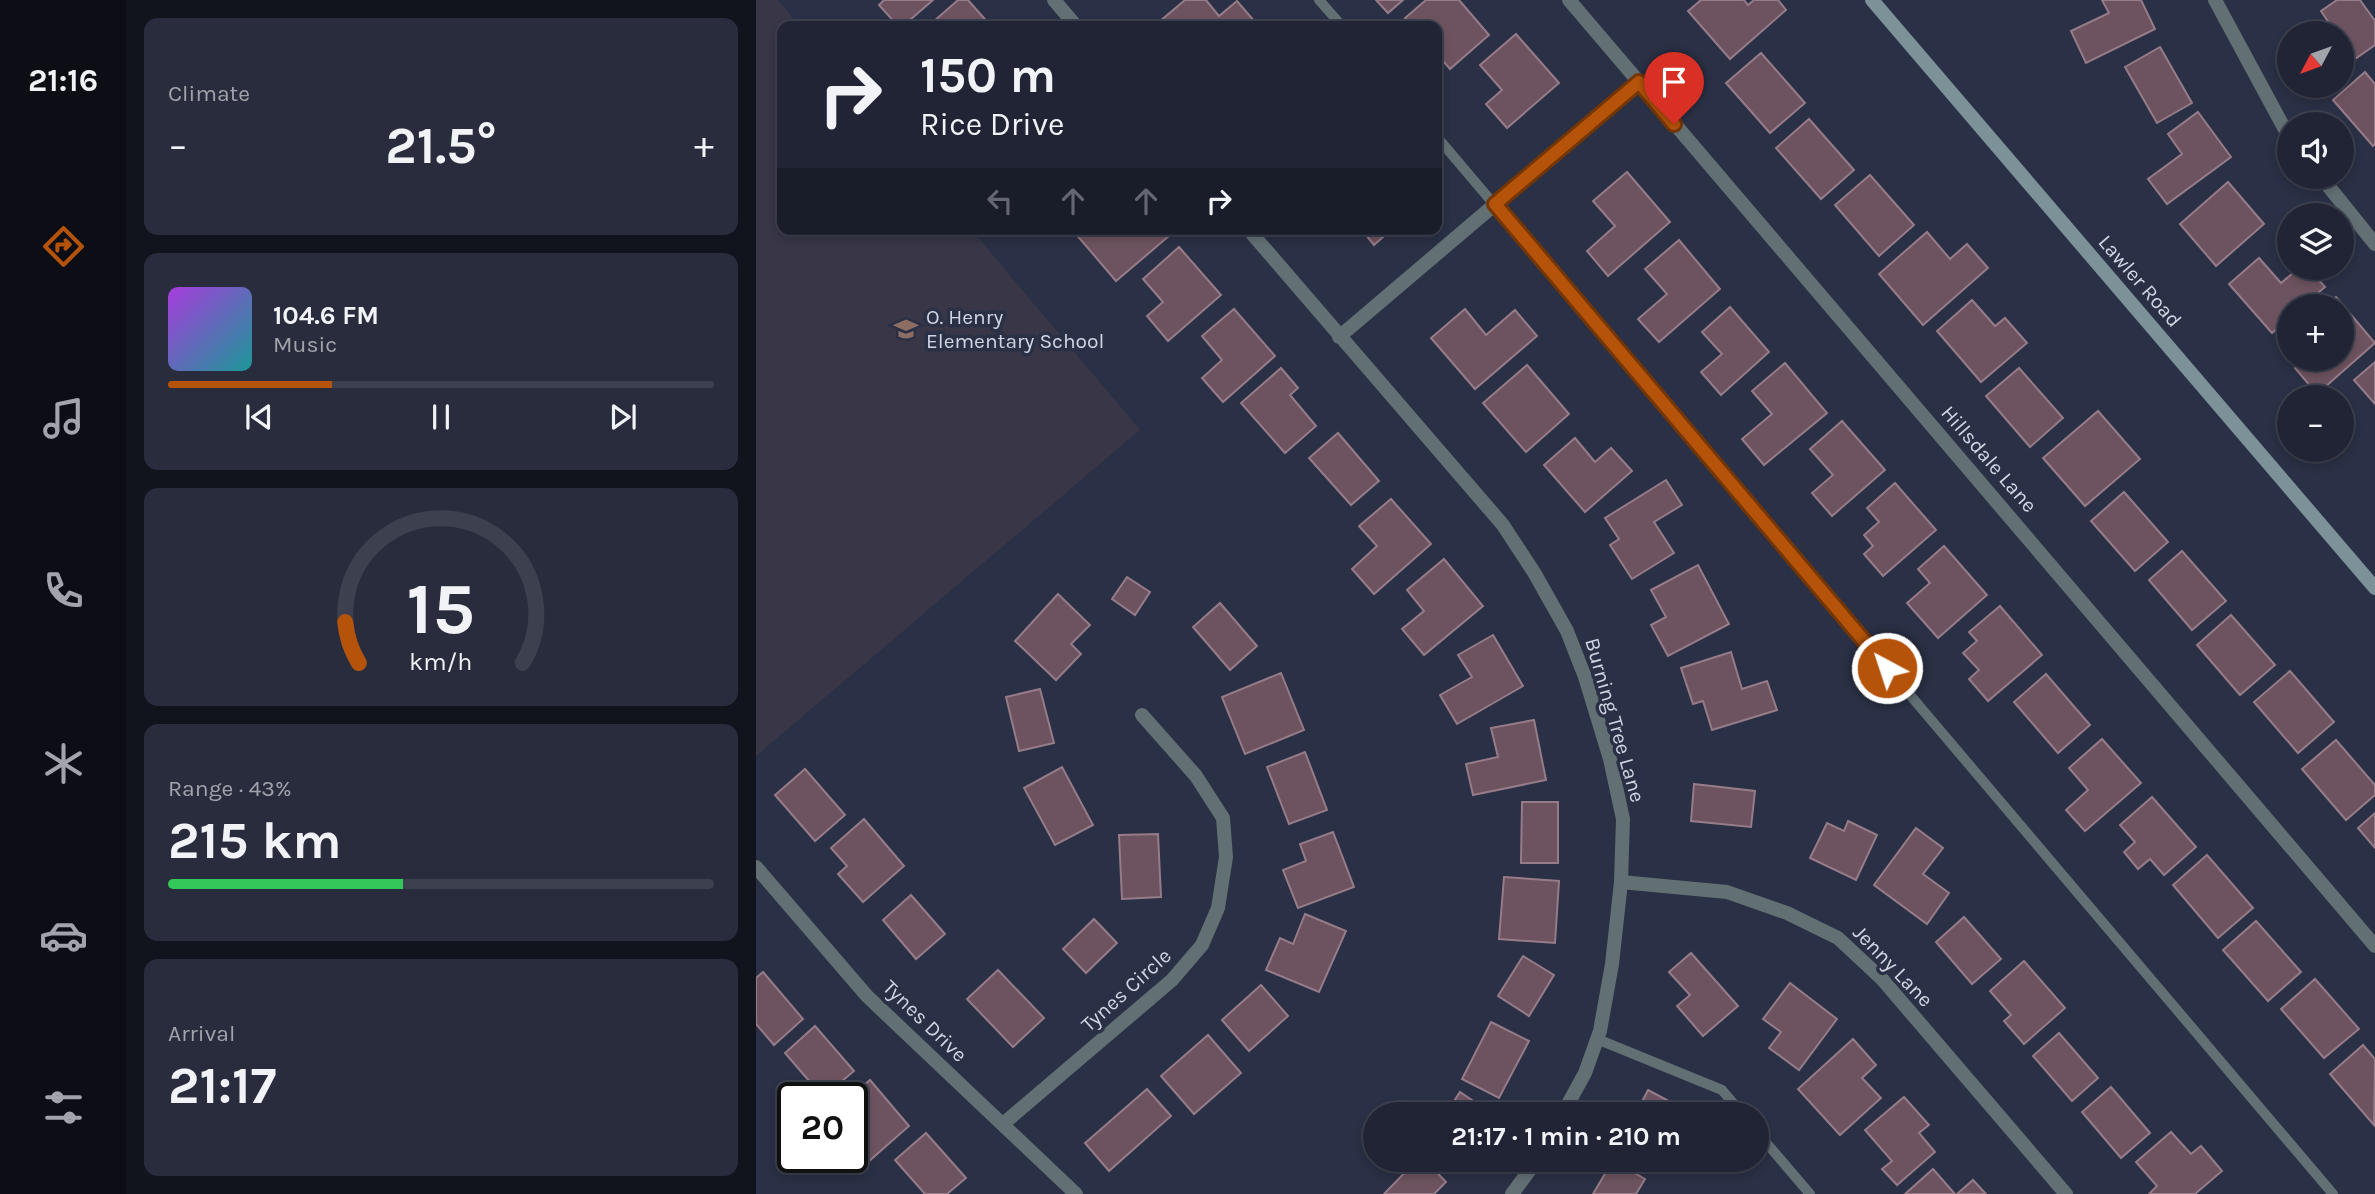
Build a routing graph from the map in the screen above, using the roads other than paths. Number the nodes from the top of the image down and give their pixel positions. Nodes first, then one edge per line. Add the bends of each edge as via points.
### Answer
1 (1054, 0) edge
2 (1320, 0) edge
3 (1569, 0) edge
4 (1872, 0) edge
5 (2215, 0) edge
6 (1072, 21) edge
7 (1338, 21) edge
8 (1639, 82) junction
9 (2277, 115) edge
10 (1442, 143) edge
11 (2331, 189) edge
12 (1495, 204) junction
13 (1253, 235) edge
14 (2375, 244) edge
15 (1339, 337) junction
16 (2375, 588) edge
17 (1142, 715) dead end
18 (756, 867) edge
19 (1621, 882) junction
20 (2375, 946) edge
21 (1597, 1039) junction
22 (1569, 1102) edge
23 (1732, 1102) edge
24 (1003, 1124) junction
25 (1769, 1146) edge
26 (1528, 1172) edge
27 (1076, 1194) edge
28 (1512, 1194) edge
29 (1810, 1194) edge
30 (2066, 1194) edge
31 (2333, 1194) edge

1 - 6 street
2 - 7 lane
3 - 8 street, Hillsdale Lane
4 - 16 street, Lawler Road
5 - 9 street
8 - 12 street
8 - 20 street, Hillsdale Lane
10 - 12 lane
11 - 14 street
12 - 15 street
12 - 31 lane
13 - 15 street, Burning Tree Lane
15 - 19 street, Burning Tree Lane via 1503,525 1567,631 1610,759 1623,819
17 - 24 street, Tynes Circle via 1196,776 1223,818 1226,857 1218,908 1202,945 1172,981
18 - 24 street, Tynes Drive via 867,996
19 - 21 street, Burning Tree Lane
19 - 30 street, Jenny Lane via 1727,892 1787,913 1838,938 1882,979
21 - 22 street, Burning Tree Lane
21 - 23 lane via 1721,1090
24 - 27 street, Tynes Drive
25 - 29 lane
26 - 28 street

